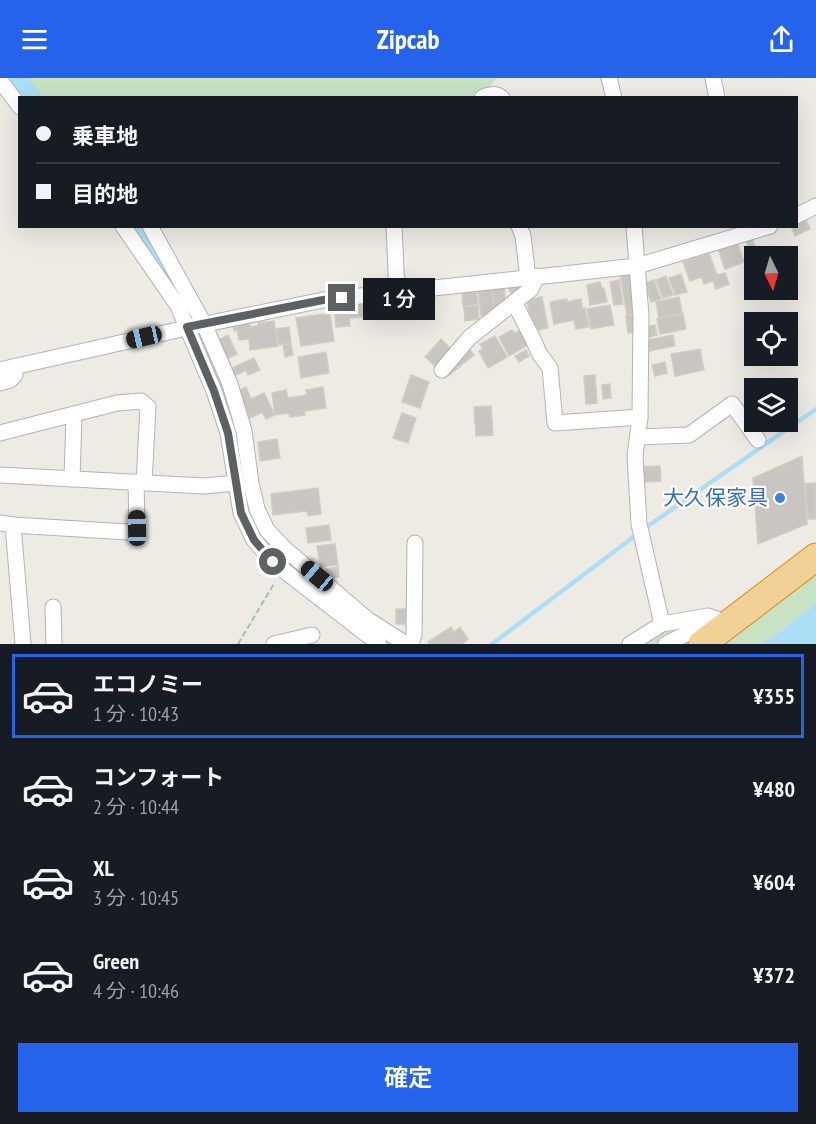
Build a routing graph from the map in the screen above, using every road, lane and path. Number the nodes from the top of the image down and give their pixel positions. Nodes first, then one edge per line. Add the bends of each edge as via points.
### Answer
1 (0, 78) edge
2 (609, 78) edge
3 (713, 78) edge
4 (485, 96) edge
5 (501, 96) edge
6 (614, 96) edge
7 (717, 96) edge
8 (18, 104) edge
9 (816, 206) edge
10 (798, 215) edge
11 (124, 228) edge
12 (151, 228) edge
13 (394, 228) edge
14 (520, 228) edge
15 (634, 228) edge
16 (757, 228) edge
17 (737, 231) edge
18 (637, 266) junction
19 (533, 277) junction
20 (397, 291) junction
21 (514, 302) junction
22 (196, 326) junction
23 (7, 368) edge
24 (442, 370) dead end
25 (0, 383) edge
26 (74, 415) junction
27 (640, 417) junction
28 (0, 432) edge
29 (638, 437) junction
30 (758, 440) dead end
31 (0, 475) edge
32 (72, 479) junction
33 (140, 482) junction
34 (236, 483) junction
35 (7, 524) edge
36 (415, 543) dead end
37 (816, 557) edge
38 (273, 562) junction
39 (53, 607) dead end
40 (720, 623) junction
41 (662, 624) junction
42 (312, 635) dead end
43 (23, 644) edge
44 (54, 644) edge
45 (238, 644) edge
46 (274, 644) edge
47 (379, 644) edge
48 (406, 644) edge
49 (411, 644) edge
50 (630, 644) edge
51 (666, 644) edge
52 (702, 644) edge

1 - 8 street
2 - 6 street
3 - 7 street
4 - 5 street
9 - 10 street
11 - 22 street
12 - 22 street
13 - 20 street
14 - 19 street
15 - 18 street
16 - 17 street
17 - 18 street
18 - 19 street
18 - 27 street via 641,316
19 - 20 street
19 - 21 street via 531,289
20 - 22 street via 323,300
21 - 24 street via 469,338
21 - 27 street via 550,368 555,423
22 - 23 street
22 - 34 street via 228,433
22 - 48 street via 230,384 244,431 257,509 267,530 367,619
23 - 25 street via 15,375
26 - 28 street
26 - 32 street
26 - 33 street via 117,403 141,401 148,407
27 - 29 street
29 - 30 street via 689,435 732,404
29 - 41 street via 635,456 641,531
31 - 32 street
32 - 33 street
33 - 34 street via 204,486
33 - 35 street via 137,528 128,532
34 - 38 street via 241,513 254,540
35 - 43 street
36 - 49 street
37 - 40 highway
38 - 45 path via 275,580
38 - 47 street
39 - 44 street
40 - 41 street via 708,616
40 - 51 street
40 - 52 highway
41 - 50 street
42 - 46 street

